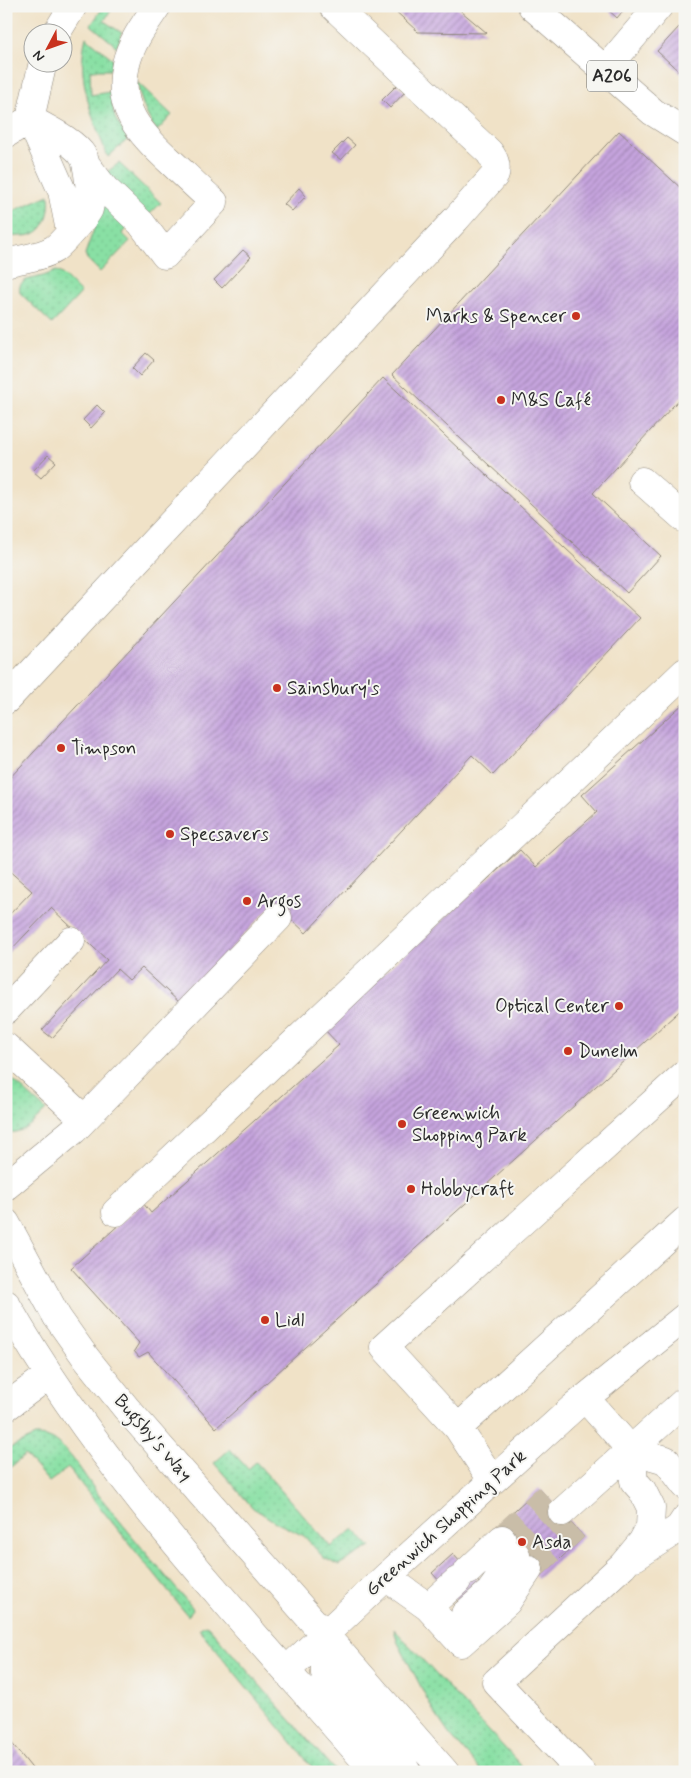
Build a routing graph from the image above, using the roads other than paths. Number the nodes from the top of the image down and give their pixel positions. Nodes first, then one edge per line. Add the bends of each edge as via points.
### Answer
1 (73, 6) edge
2 (157, 6) edge
3 (333, 6) edge
4 (532, 6) edge
5 (659, 6) edge
6 (63, 22) edge
7 (605, 70) junction
8 (41, 72) edge
9 (30, 119) junction
10 (685, 132) edge
11 (6, 134) edge
12 (88, 167) junction
13 (70, 231) junction
14 (6, 263) edge
15 (642, 482) dead end
16 (685, 519) edge
17 (685, 672) edge
18 (6, 700) edge
19 (278, 918) dead end
20 (71, 941) dead end
21 (6, 1010) edge
22 (6, 1047) edge
23 (685, 1074) edge
24 (84, 1119) junction
25 (6, 1186) edge
26 (116, 1212) dead end
27 (685, 1220) edge
28 (6, 1223) edge
29 (6, 1304) edge
30 (685, 1317) edge
31 (49, 1375) junction
32 (584, 1398) junction
33 (685, 1401) edge
34 (6, 1407) edge
35 (458, 1428) junction
36 (632, 1450) junction
37 (492, 1480) junction
38 (685, 1485) edge
39 (642, 1490) junction
40 (685, 1493) edge
41 (562, 1512) tunnel mouth
42 (685, 1519) edge
43 (623, 1565) junction
44 (386, 1577) junction
45 (428, 1607) junction
46 (325, 1635) junction
47 (286, 1670) junction
48 (375, 1772) edge
49 (406, 1772) edge
50 (445, 1772) edge
51 (581, 1772) edge

1 - 6 street
2 - 12 street via 137,37 126,64 126,103 131,117 147,140 214,202 165,254 141,223 105,189
3 - 18 street via 489,152 497,167 495,175
4 - 7 street, A206
5 - 7 street
7 - 10 street, A206 via 654,112
8 - 9 street
9 - 11 street
9 - 12 street via 73,145
9 - 13 street via 62,191
12 - 13 street via 89,209
13 - 14 street via 54,249
15 - 16 street
17 - 26 street
19 - 24 street
20 - 21 street
22 - 24 street
23 - 35 street via 384,1347
24 - 25 street
27 - 35 street
28 - 46 street, Bugsby's Way via 57,1317 86,1358
29 - 31 street
30 - 32 street, Greenwich Shopping Park
31 - 34 street
31 - 47 street via 133,1490
32 - 36 street
32 - 37 street, Greenwich Shopping Park
33 - 36 street
35 - 37 street
36 - 38 street via 666,1460
36 - 39 street via 634,1481
36 - 41 street
37 - 44 street, Greenwich Shopping Park
39 - 40 street via 659,1497 679,1497
39 - 43 street via 651,1508 650,1527
42 - 43 street via 679,1528
43 - 51 street via 496,1682
44 - 45 street
44 - 46 street, Greenwich Shopping Park
45 - 45 street via 462,1576 516,1555 507,1602 461,1643
46 - 47 street
46 - 49 street via 325,1674
46 - 50 street, Bugsby's Way
47 - 48 street

